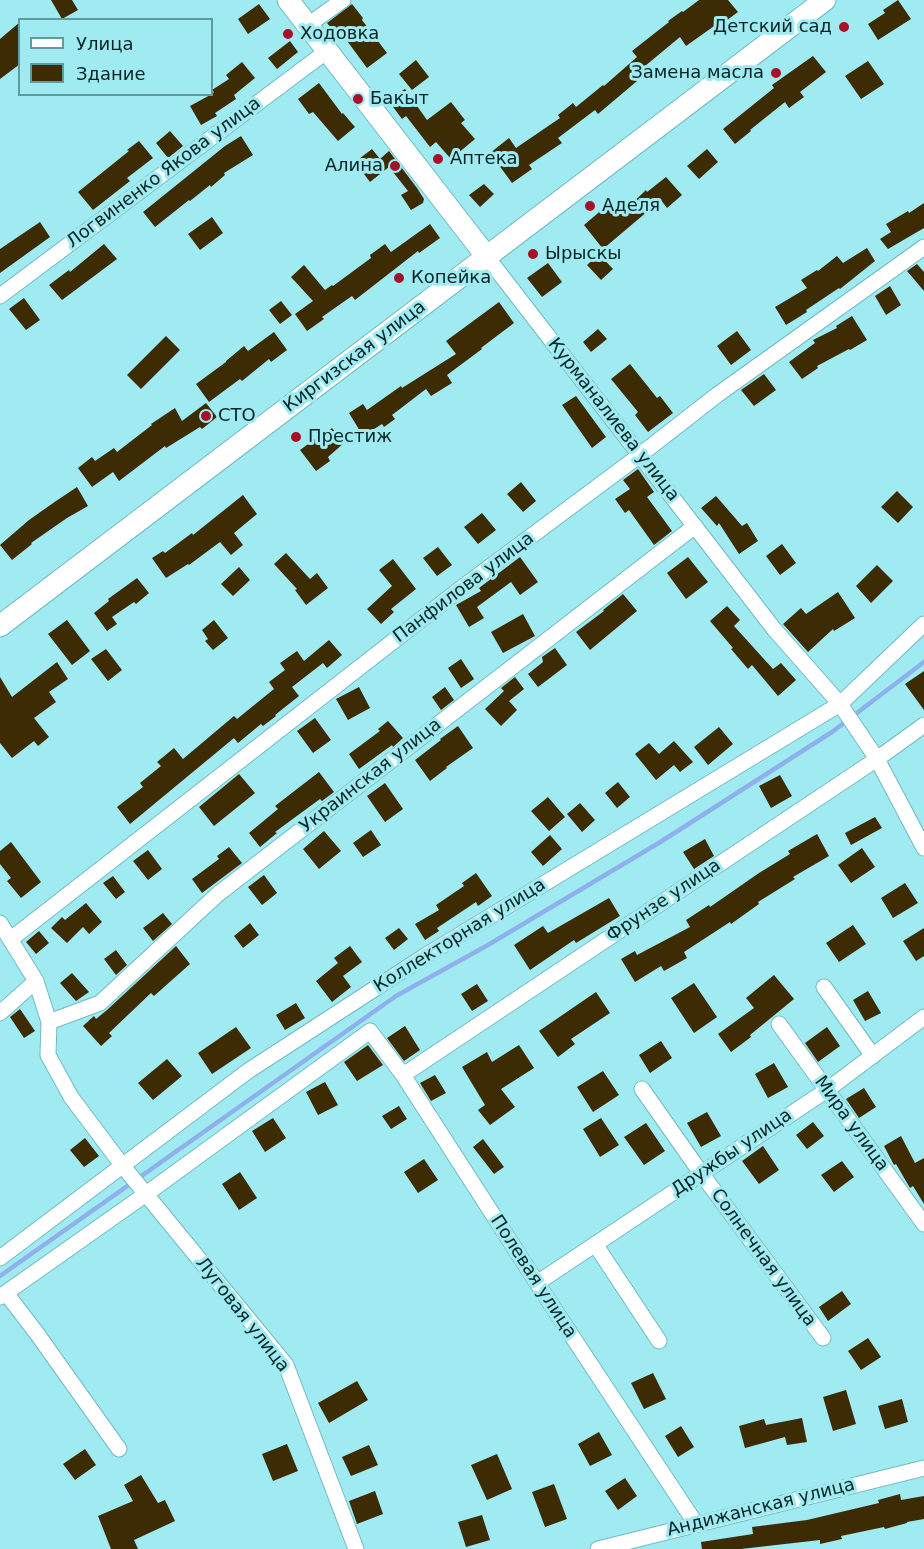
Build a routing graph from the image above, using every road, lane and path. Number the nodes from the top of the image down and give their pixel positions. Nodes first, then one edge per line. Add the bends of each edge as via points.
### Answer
1 (288, 0) edge
2 (343, 0) edge
3 (825, 0) edge
4 (308, 26) junction
5 (327, 51) junction
6 (924, 247) edge
7 (487, 257) junction
8 (0, 296) edge
9 (640, 455) junction
10 (695, 526) junction
11 (924, 624) edge
12 (0, 626) edge
13 (840, 704) junction
14 (924, 725) edge
15 (877, 759) junction
16 (924, 848) edge
17 (0, 923) edge
18 (11, 939) junction
19 (36, 981) junction
20 (824, 987) dead end
21 (0, 1013) edge
22 (924, 1017) edge
23 (49, 1022) junction
24 (778, 1024) dead end
25 (873, 1056) junction
26 (403, 1075) junction
27 (642, 1089) dead end
28 (827, 1090) junction
29 (122, 1165) junction
30 (702, 1173) junction
31 (146, 1194) junction
32 (924, 1224) edge
33 (595, 1244) junction
34 (0, 1258) edge
35 (537, 1283) junction
36 (3, 1295) edge
37 (823, 1338) dead end
38 (659, 1341) dead end
39 (119, 1449) dead end
40 (924, 1468) edge
41 (696, 1524) junction
42 (356, 1549) edge
43 (598, 1549) edge

1 - 4 main road, Курманалиева улица
2 - 4 street
3 - 7 main road, Киргизская улица
4 - 5 main road, Курманалиева улица
5 - 7 main road, Курманалиева улица
5 - 8 street, Логвиненко Якова улица
6 - 9 street, Панфилова улица
7 - 9 street, Курманалиева улица
7 - 12 main road, Киргизская улица
9 - 10 street, Курманалиева улица
9 - 18 street, Панфилова улица via 459,590
10 - 13 street, Курманалиева улица via 774,629
10 - 23 street, Украинская улица via 218,894 100,1003
11 - 13 street, Коллекторная улица
13 - 15 street, Курманалиева улица
13 - 29 street, Коллекторная улица via 415,962 248,1071
14 - 15 street, Фрунзе улица
15 - 16 street, Курманалиева улица
15 - 26 street, Фрунзе улица
17 - 18 street, Луговая улица
18 - 19 street, Луговая улица
19 - 21 street
19 - 23 street, Луговая улица
20 - 25 street
22 - 25 street, Дружбы улица
23 - 29 street, Луговая улица via 48,1054 71,1097
24 - 28 street, Мира улица
25 - 28 street, Дружбы улица
26 - 31 street, Полевая улица via 370,1031
26 - 35 street, Полевая улица
27 - 30 street, Солнечная улица
28 - 30 street, Дружбы улица
28 - 32 street, Мира улица
29 - 31 street, Луговая улица
29 - 34 street, Коллекторная улица
30 - 33 street, Дружбы улица
30 - 37 street, Солнечная улица
31 - 36 street
31 - 42 street, Луговая улица via 286,1365
33 - 35 street, Дружбы улица
33 - 38 street
35 - 41 street, Полевая улица
36 - 39 street via 38,1335
40 - 41 street, Андижанская улица
41 - 43 street, Андижанская улица

